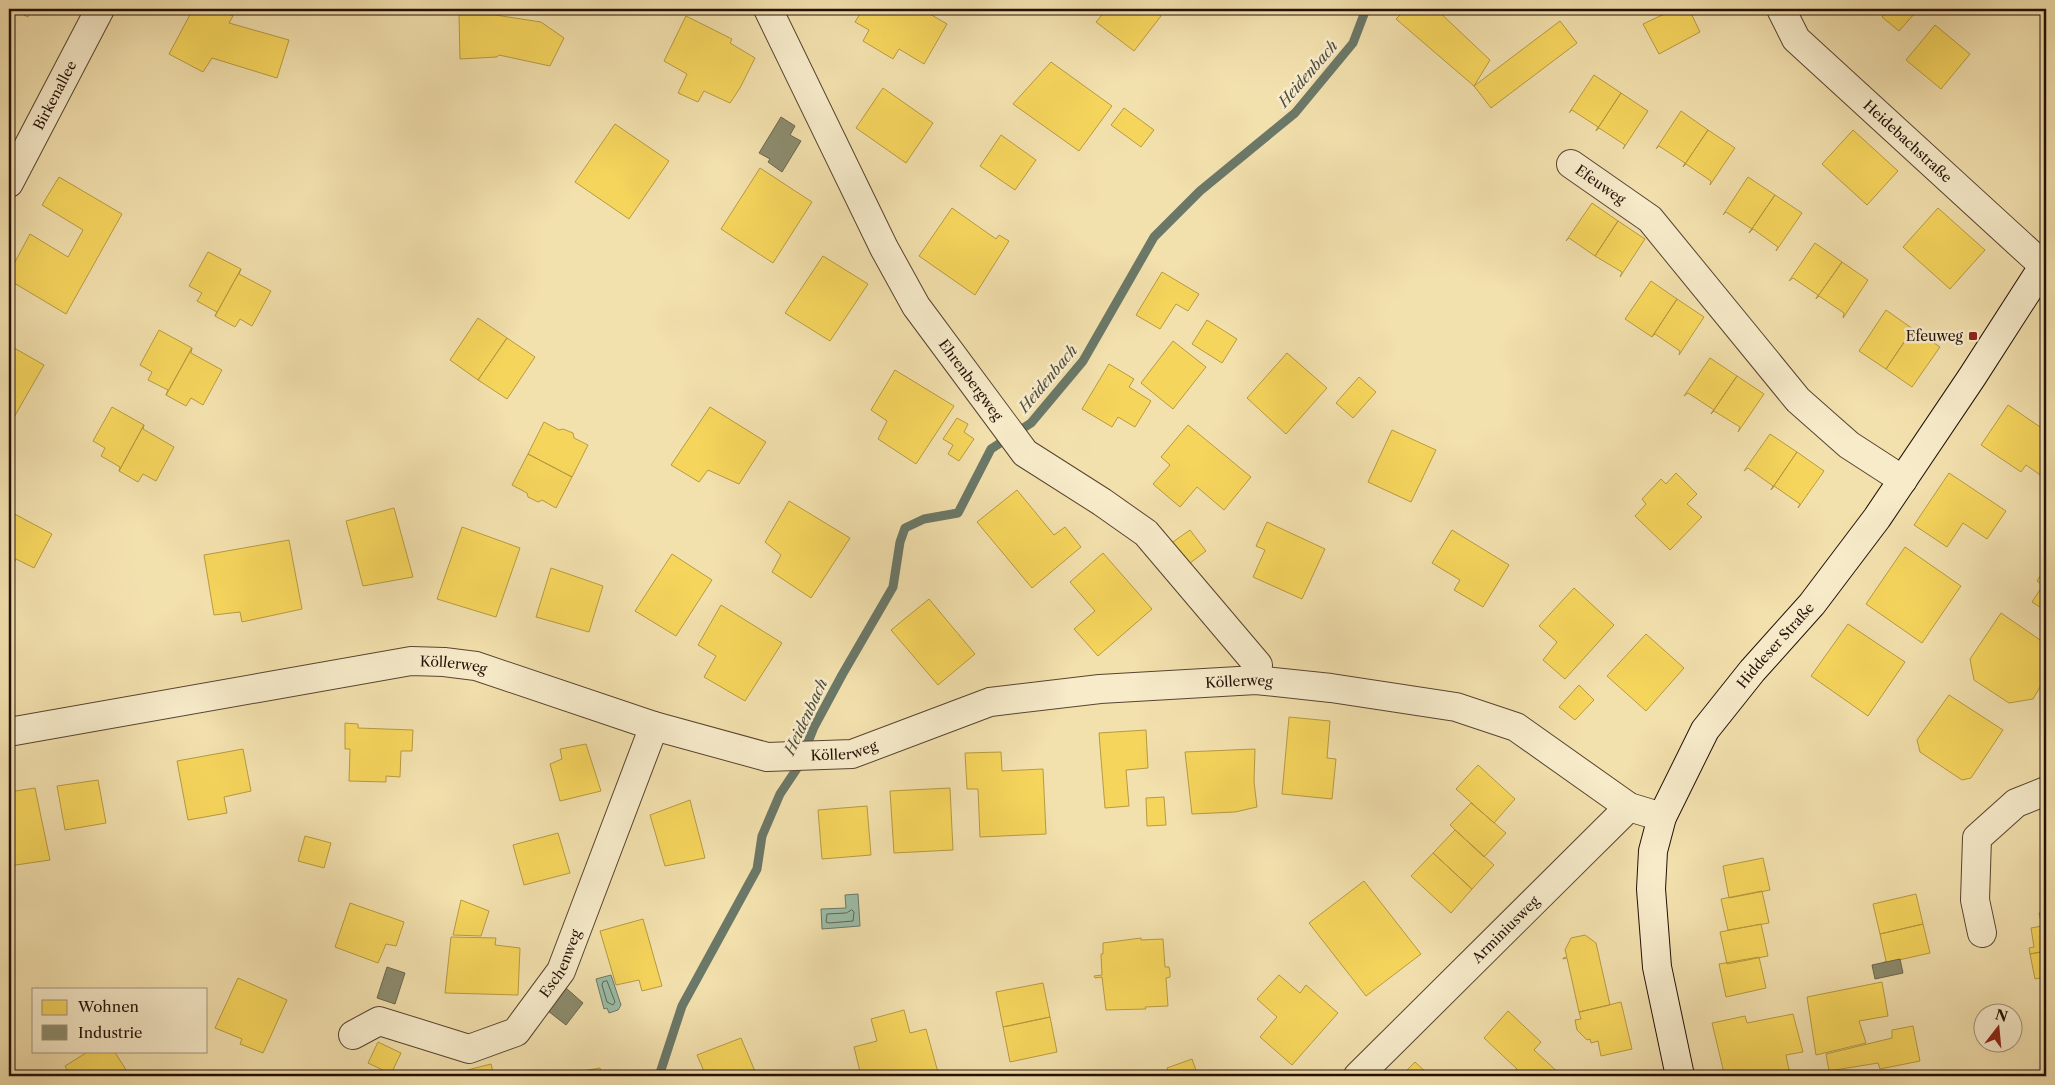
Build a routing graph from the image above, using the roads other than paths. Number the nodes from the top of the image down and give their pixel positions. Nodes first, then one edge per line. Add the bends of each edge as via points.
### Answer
1 (100, 9) edge
2 (768, 9) edge
3 (1781, 9) edge
4 (1571, 164) dead end
5 (9, 182) edge
6 (2045, 265) edge
7 (1904, 480) junction
8 (1256, 680) junction
9 (654, 726) junction
10 (9, 732) edge
11 (2046, 791) edge
12 (1629, 807) junction
13 (1662, 817) junction
14 (1982, 933) dead end
15 (353, 1035) dead end
16 (1358, 1076) edge
17 (1680, 1076) edge

1 - 5 street, Birkenallee
2 - 8 street, Ehrenbergweg via 884,248 916,306 1025,453 1146,533 1258,665
3 - 6 street, Heidebachstraße via 1796,39
4 - 7 street, Efeuweg via 1650,220 1798,400 1849,446
6 - 7 street, Hiddeser Straße
7 - 13 street, Hiddeser Straße via 1817,598 1705,730
8 - 9 street, Köllerweg via 1100,689 990,702 852,754 767,757
8 - 12 street, Köllerweg via 1456,706 1516,727
9 - 10 street, Köllerweg via 476,666 411,661
9 - 15 street, Eschenweg via 561,971 516,1032 469,1049 378,1021
11 - 14 street via 2016,803 1976,838 1975,900
12 - 13 street
12 - 16 street, Arminiusweg
13 - 17 street, Hiddeser Straße via 1653,851 1652,899 1657,968

